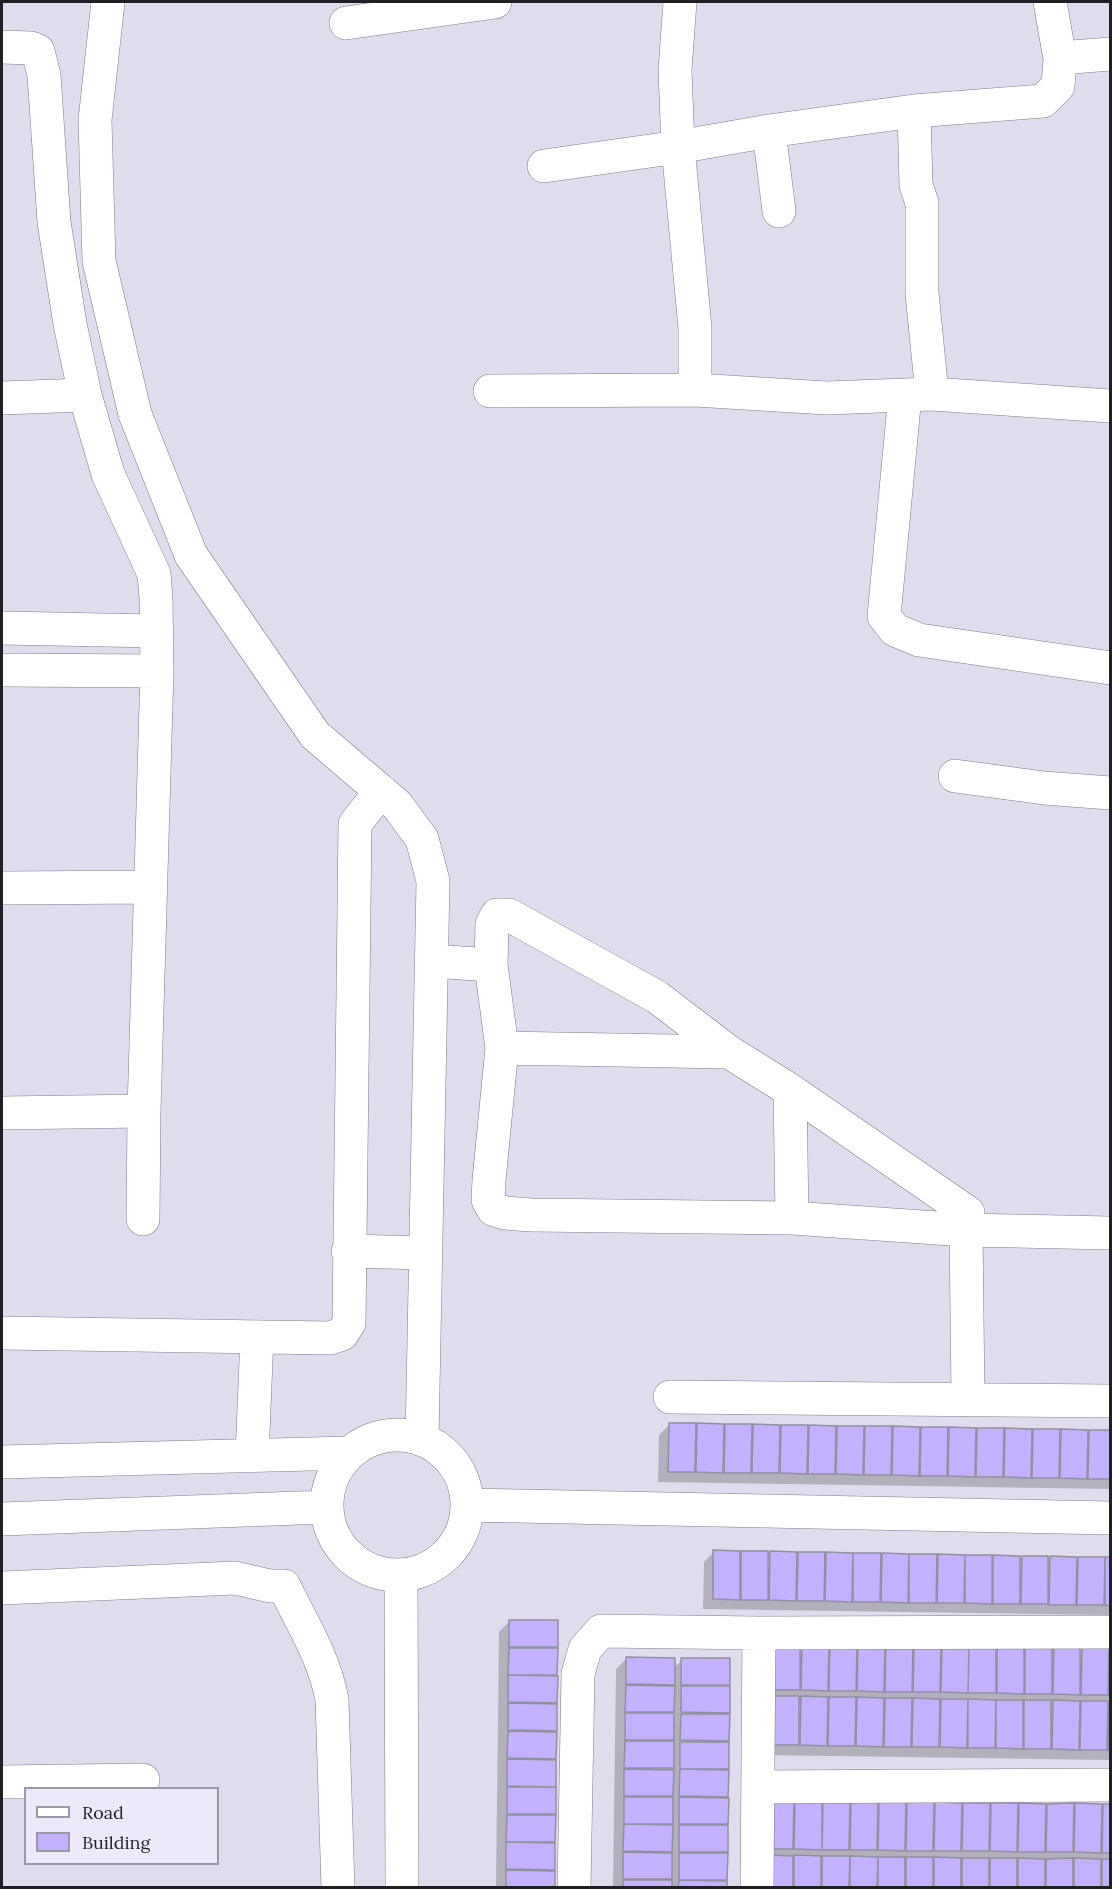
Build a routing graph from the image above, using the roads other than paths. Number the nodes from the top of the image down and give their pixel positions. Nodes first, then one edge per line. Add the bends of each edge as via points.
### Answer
1 (108, 2) edge
2 (495, 2) edge
3 (680, 2) edge
4 (1050, 2) edge
5 (346, 23) dead end
6 (2, 47) edge
7 (1110, 54) edge
8 (1060, 58) junction
9 (914, 111) junction
10 (769, 131) junction
11 (678, 147) junction
12 (544, 166) dead end
13 (779, 211) dead end
14 (695, 390) junction
15 (490, 391) dead end
16 (85, 395) junction
17 (919, 395) junction
18 (2, 398) edge
19 (1110, 406) edge
20 (2, 628) edge
21 (157, 631) junction
22 (1110, 668) edge
23 (2, 670) edge
24 (157, 671) junction
25 (955, 776) dead end
26 (381, 791) junction
27 (1110, 793) edge
28 (150, 887) junction
29 (2, 888) edge
30 (432, 961) junction
31 (491, 965) junction
32 (502, 1048) junction
33 (729, 1052) junction
34 (790, 1090) junction
35 (144, 1111) junction
36 (2, 1113) edge
37 (792, 1218) junction
38 (142, 1219) dead end
39 (966, 1230) junction
40 (1110, 1233) edge
41 (348, 1251) junction
42 (425, 1253) junction
43 (2, 1333) edge
44 (257, 1337) junction
45 (670, 1397) dead end
46 (968, 1398) junction
47 (1110, 1401) edge
48 (422, 1440) junction
49 (349, 1453) junction
50 (252, 1456) junction
51 (2, 1462) edge
52 (469, 1505) junction
53 (326, 1507) junction
54 (1110, 1518) edge
55 (2, 1519) edge
56 (401, 1576) junction
57 (2, 1588) edge
58 (1110, 1632) edge
59 (759, 1633) junction
60 (143, 1779) dead end
61 (2, 1782) edge
62 (1110, 1785) edge
63 (759, 1787) junction
64 (338, 1887) edge
65 (402, 1887) edge
66 (574, 1887) edge
67 (757, 1887) edge

1 - 26 street via 95,120 99,261 135,414 191,555 315,735
2 - 5 street
3 - 11 street via 675,70
4 - 8 street
6 - 16 street via 38,51 44,75 54,222
7 - 8 street
8 - 9 street via 1058,86 1043,102
9 - 10 street
9 - 17 street via 916,184 922,203
10 - 11 street
10 - 13 street
11 - 12 street
11 - 14 street via 695,328
14 - 15 street
14 - 17 street via 827,398
16 - 18 street
16 - 21 street via 108,474 154,574
17 - 19 street
17 - 22 street via 884,616 895,630 919,640
20 - 21 street
21 - 24 street
23 - 24 street
24 - 28 street
25 - 27 street
26 - 30 street via 422,838 434,881
26 - 41 street via 355,824
28 - 29 street
28 - 35 street
30 - 31 street
30 - 42 street
31 - 32 street
31 - 33 street via 492,924 497,915 509,915 657,997
32 - 33 street
32 - 37 street via 489,1180 488,1200 493,1209 531,1215
33 - 34 street
34 - 37 street
34 - 39 street via 967,1212
35 - 36 street
35 - 38 street
37 - 39 street
39 - 40 street
39 - 46 street
41 - 42 street
41 - 44 street via 349,1323 342,1334 330,1338
42 - 48 street
43 - 44 street
44 - 50 street
45 - 46 street
46 - 47 street
48 - 49 street via 390,1435 368,1441
48 - 52 street via 450,1458 462,1477
49 - 50 street
49 - 53 street via 336,1469
50 - 51 street
52 - 54 street
52 - 56 street via 458,1542 443,1559 424,1571
53 - 55 street
53 - 56 street via 330,1529 348,1556 378,1574
56 - 65 street
57 - 64 street via 235,1578 284,1586 329,1680
58 - 59 street
59 - 63 street
59 - 66 street via 601,1631 585,1649 578,1674
60 - 61 street
62 - 63 street
63 - 67 street

